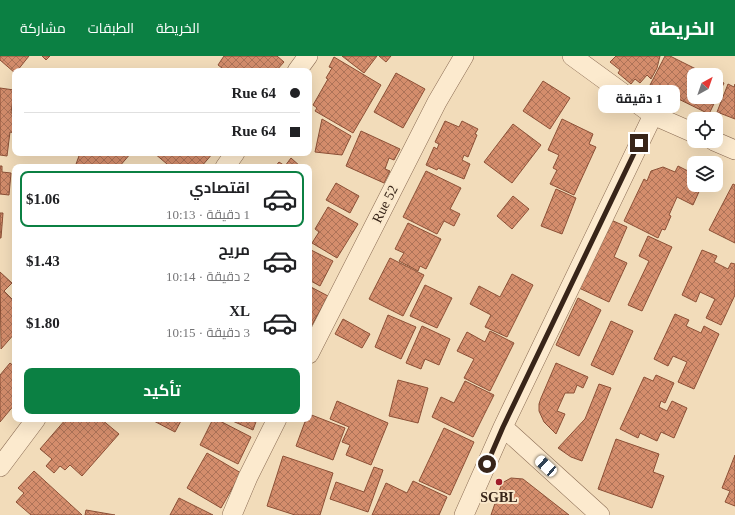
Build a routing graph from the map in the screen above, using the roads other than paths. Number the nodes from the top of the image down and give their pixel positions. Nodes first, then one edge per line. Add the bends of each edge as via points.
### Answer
1 (308, 56) edge
2 (464, 56) edge
3 (572, 56) edge
4 (298, 68) edge
5 (653, 115) junction
6 (687, 130) edge
7 (723, 145) edge
8 (735, 150) edge
9 (312, 348) edge
10 (34, 422) edge
11 (276, 422) edge
12 (503, 427) junction
13 (0, 467) edge
14 (232, 515) edge
15 (464, 515) edge
16 (600, 515) edge

1 - 4 street
2 - 9 street, Rue 52 via 436,102
3 - 5 street
5 - 6 street
5 - 12 street
7 - 8 street
10 - 13 street
11 - 14 street
12 - 15 street
12 - 16 street

